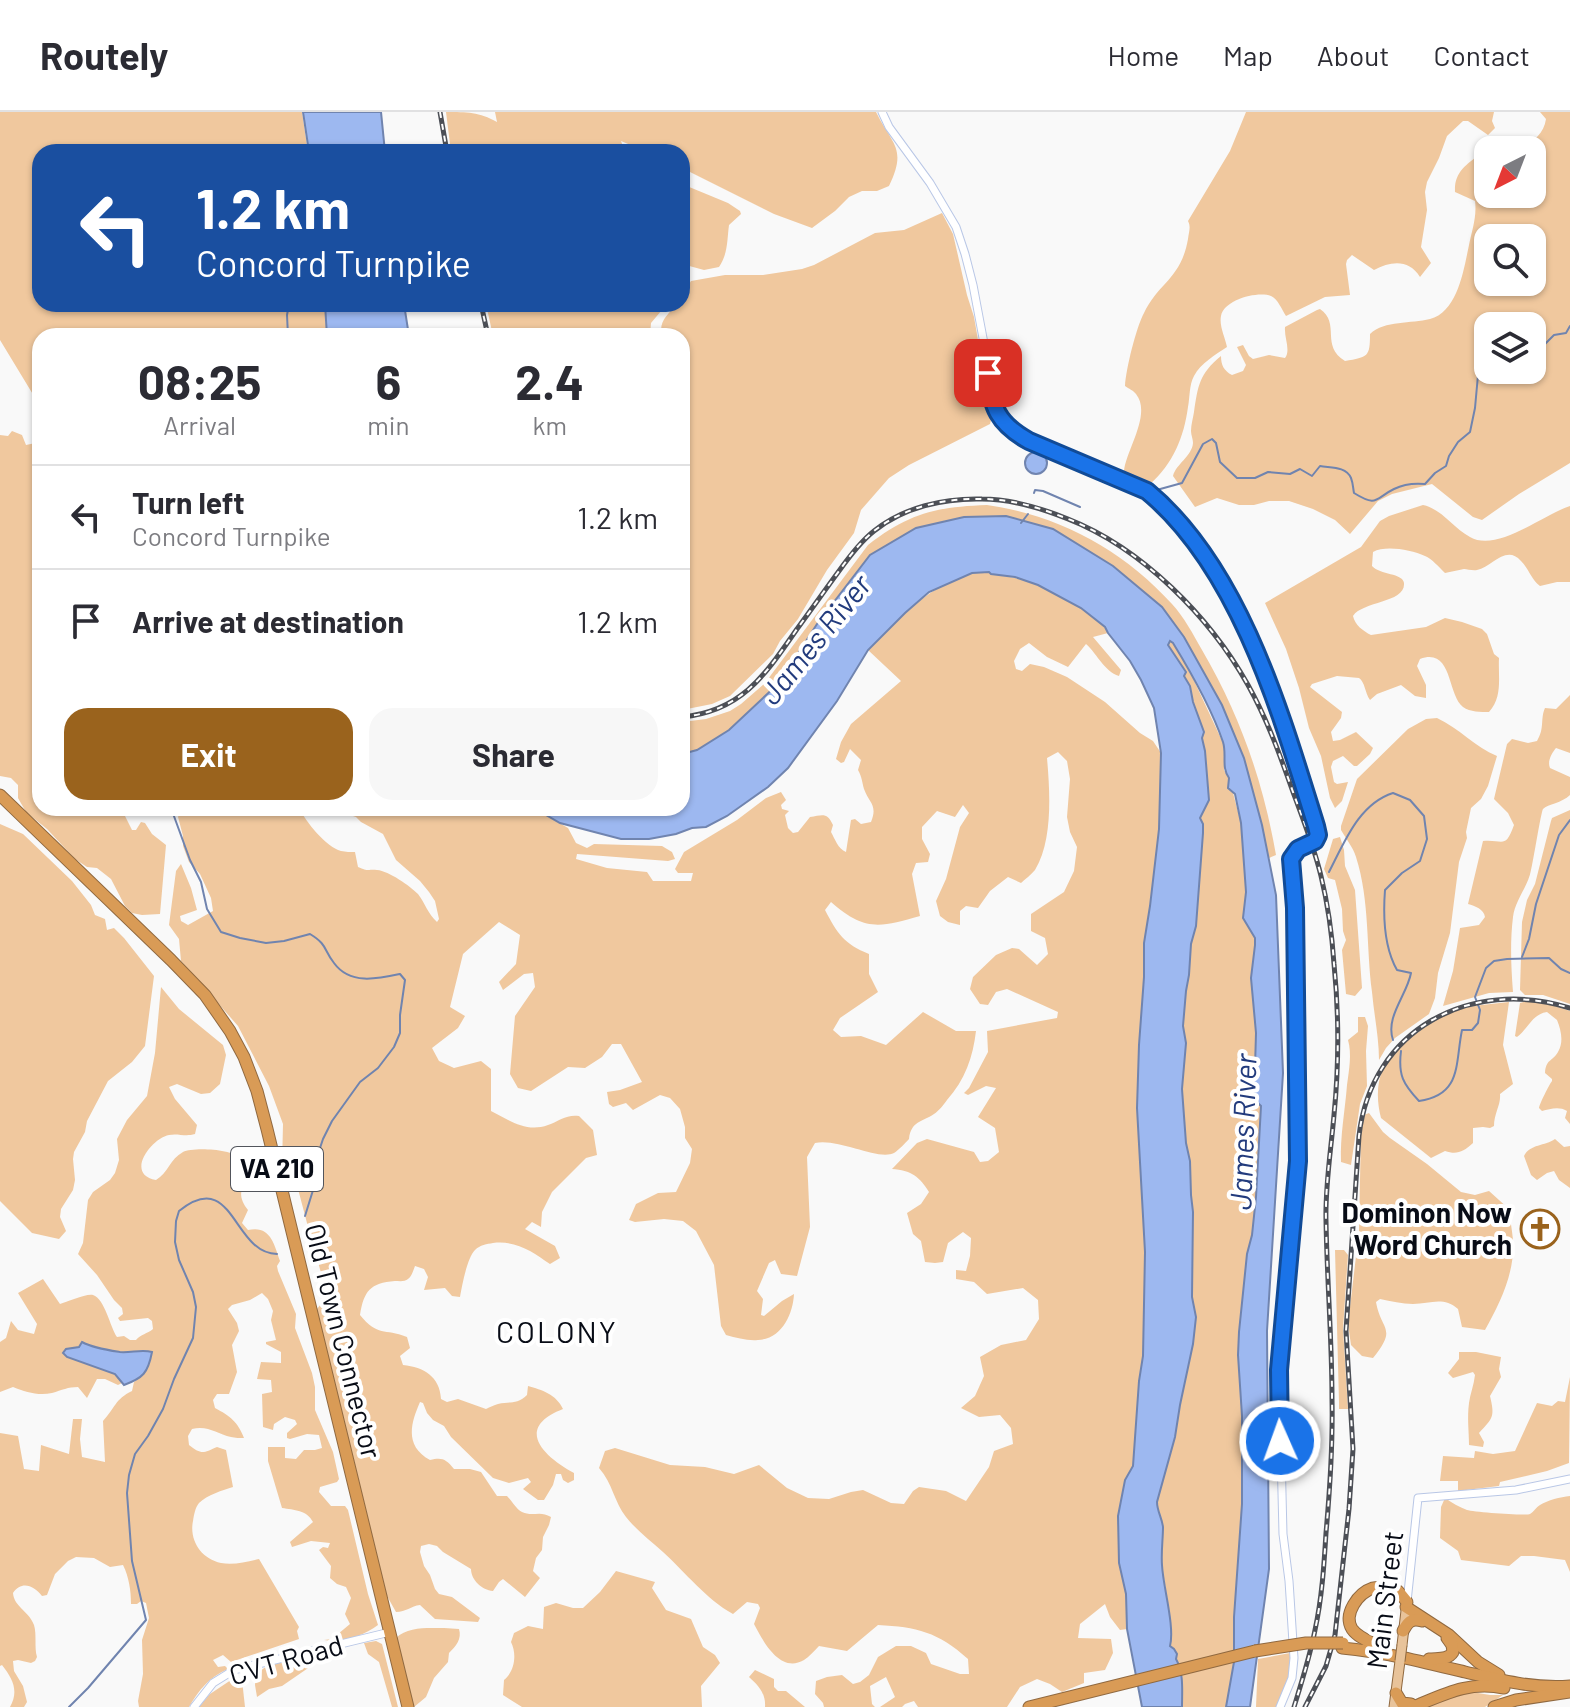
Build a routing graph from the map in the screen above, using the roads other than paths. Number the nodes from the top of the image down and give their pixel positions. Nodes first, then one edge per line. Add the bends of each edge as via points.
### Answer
1 (882, 112) edge
2 (0, 795) edge
3 (0, 804) edge
4 (1570, 1479) edge
5 (1406, 1606) junction
6 (1422, 1621) junction
7 (1403, 1631) junction
8 (387, 1633) junction
9 (1343, 1646) junction
10 (1384, 1649) junction
11 (1428, 1661) junction
12 (1499, 1675) junction
13 (1570, 1688) edge
14 (1110, 1690) junction
15 (1396, 1693) junction
16 (1409, 1706) edge
17 (194, 1707) edge
18 (402, 1707) edge
19 (408, 1707) edge
20 (1029, 1707) edge
21 (1053, 1707) edge
22 (1280, 1707) edge
23 (1394, 1707) edge
24 (1494, 1707) edge

1 - 22 street via 945,206 961,241 997,413 1029,441 1147,491 1202,551 1272,691 1316,826 1315,841 1291,859 1298,1161 1278,1405 1294,1658
2 - 8 highway, Old Town Connector / VA 210 via 193,981 244,1057 267,1129
3 - 8 highway, Old Town Connector / VA 210 via 190,987 237,1059 256,1112
4 - 5 street, Main Street via 1516,1490 1418,1498
5 - 6 highway
5 - 7 main road, Main Street
5 - 10 highway via 1398,1591 1378,1587 1364,1593 1352,1608 1349,1621 1354,1632
5 - 12 highway
6 - 7 highway via 1410,1621
6 - 11 highway via 1447,1638 1453,1649 1450,1657
7 - 15 main road, Main Street, bridge
8 - 17 street, CVT Road via 234,1670 213,1683
8 - 18 highway, Old Town Connector / VA 210
8 - 19 highway, Old Town Connector / VA 210
9 - 10 highway
9 - 11 highway
9 - 14 highway, bridge via 1255,1654
10 - 11 highway
11 - 12 highway
11 - 13 highway via 1522,1684
11 - 16 highway via 1445,1672 1448,1684
12 - 13 highway
13 - 16 highway via 1531,1692 1473,1686
13 - 24 highway
14 - 20 highway
14 - 21 highway
15 - 16 highway
15 - 23 main road, Main Street

